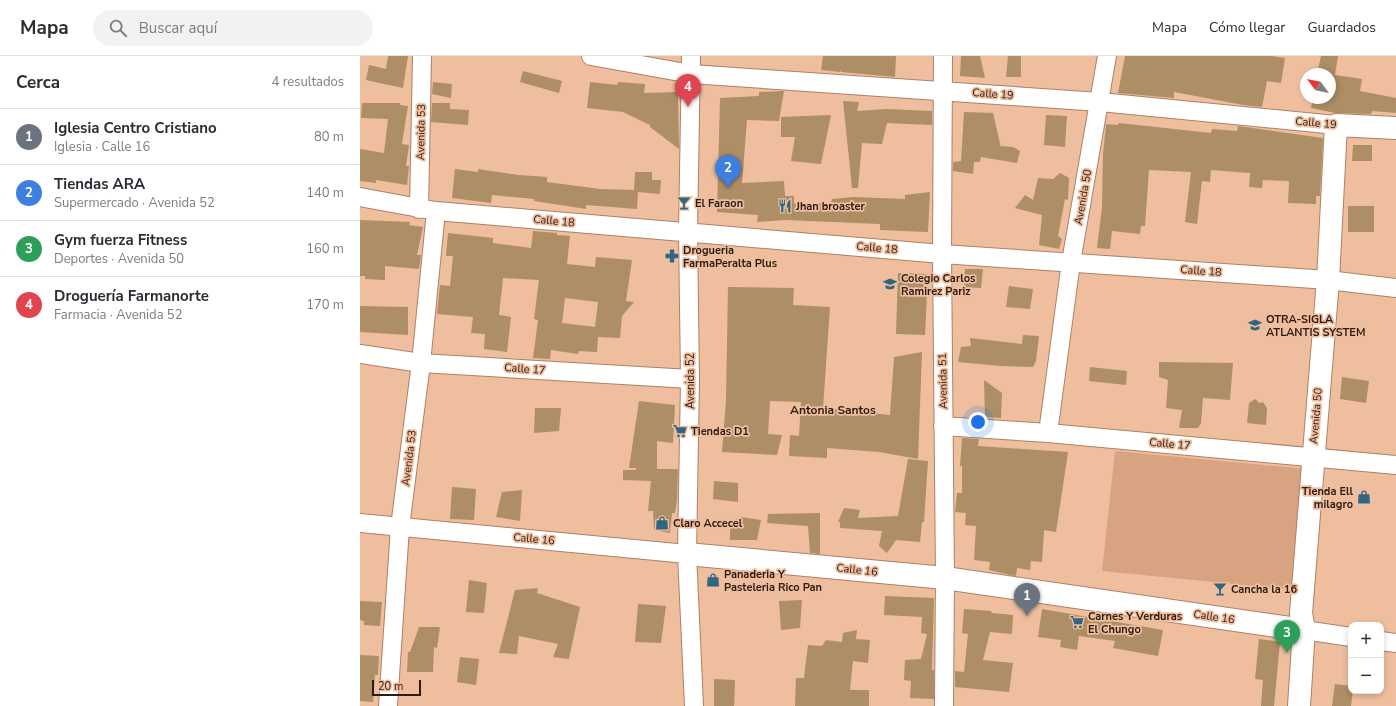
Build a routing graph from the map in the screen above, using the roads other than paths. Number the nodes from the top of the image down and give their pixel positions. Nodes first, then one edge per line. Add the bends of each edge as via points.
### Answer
1 (422, 56) edge
2 (591, 56) edge
3 (691, 56) edge
4 (943, 56) edge
5 (1107, 56) edge
6 (691, 74) junction
7 (943, 91) junction
8 (1100, 102) junction
9 (1336, 125) junction
10 (1396, 128) edge
11 (360, 197) edge
12 (427, 210) junction
13 (688, 232) junction
14 (942, 254) junction
15 (1071, 262) junction
16 (1328, 280) junction
17 (1396, 288) edge
18 (360, 354) edge
19 (421, 363) junction
20 (690, 380) junction
21 (943, 426) junction
22 (1048, 432) junction
23 (1313, 456) junction
24 (1396, 465) edge
25 (360, 523) edge
26 (400, 527) junction
27 (687, 554) junction
28 (945, 578) junction
29 (1304, 630) junction
30 (1348, 637) edge
31 (1384, 641) edge
32 (1396, 643) edge
33 (388, 706) edge
34 (694, 706) edge
35 (944, 706) edge
36 (1299, 706) edge

1 - 12 street, Avenida 53
2 - 6 street, Calle 19
3 - 6 street, Avenida 52
4 - 7 street, Avenida 51
5 - 8 street, Avenida 50
6 - 7 street, Calle 19
6 - 13 street, Avenida 52
7 - 8 street, Calle 19
7 - 14 street, Avenida 51
8 - 9 street, Calle 19
8 - 15 street, Avenida 50
9 - 10 street, Calle 19
9 - 16 street, Avenida 50
11 - 12 street, Calle 18
12 - 13 street, Calle 18
12 - 19 street, Avenida 53
13 - 14 street, Calle 18
13 - 20 street, Avenida 52
14 - 15 street, Calle 18
14 - 21 street, Avenida 51
15 - 16 street, Calle 18
15 - 22 street, Avenida 50
16 - 17 street, Calle 18
16 - 23 street, Avenida 50
18 - 19 street, Calle 17
19 - 20 street, Calle 17
19 - 26 street, Avenida 53
20 - 27 street, Avenida 52
21 - 22 street, Calle 17
21 - 28 street, Avenida 51
22 - 23 street, Calle 17
23 - 24 street, Calle 17
23 - 29 street, Avenida 50 via 1301,613
25 - 26 street, Calle 16
26 - 27 street, Calle 16
26 - 33 street, Avenida 53
27 - 28 street, Calle 16
27 - 34 street, Avenida 52
28 - 29 street, Calle 16
28 - 35 street, Avenida 51
29 - 30 street, Calle 16
29 - 36 street, Avenida 50
31 - 32 street

